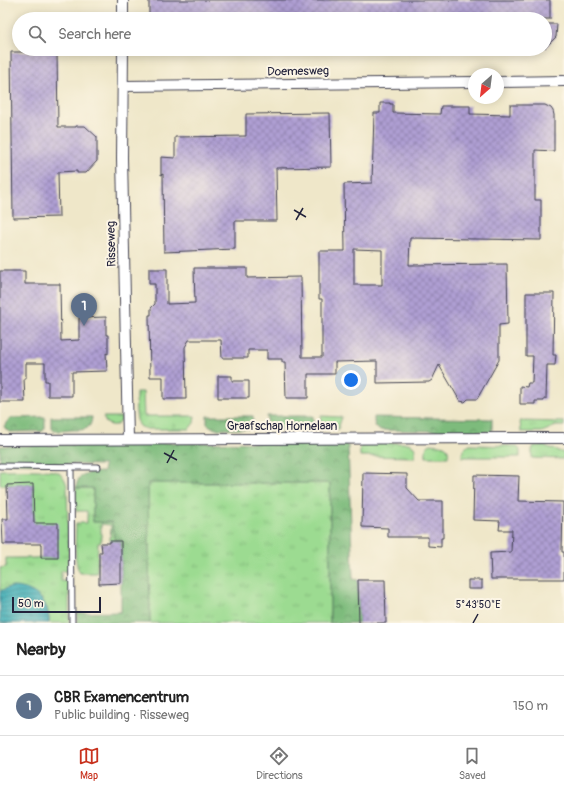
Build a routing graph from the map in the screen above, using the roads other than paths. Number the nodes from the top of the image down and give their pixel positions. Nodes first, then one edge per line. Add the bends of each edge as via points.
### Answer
1 (123, 0) edge
2 (123, 12) edge
3 (123, 56) edge
4 (564, 81) edge
5 (468, 82) edge
6 (504, 82) edge
7 (123, 86) junction
8 (564, 438) edge
9 (128, 439) junction
10 (0, 440) edge
11 (0, 466) edge
12 (71, 467) junction
13 (98, 467) dead end
14 (72, 623) edge

1 - 2 street
3 - 7 street, Risseweg
4 - 6 street
5 - 7 street, Doemesweg
7 - 9 street, Risseweg via 122,158
8 - 9 street, Graafschap Hornelaan
9 - 10 street, Graafschap Hornelaan
11 - 12 lane
12 - 13 lane
12 - 14 lane

